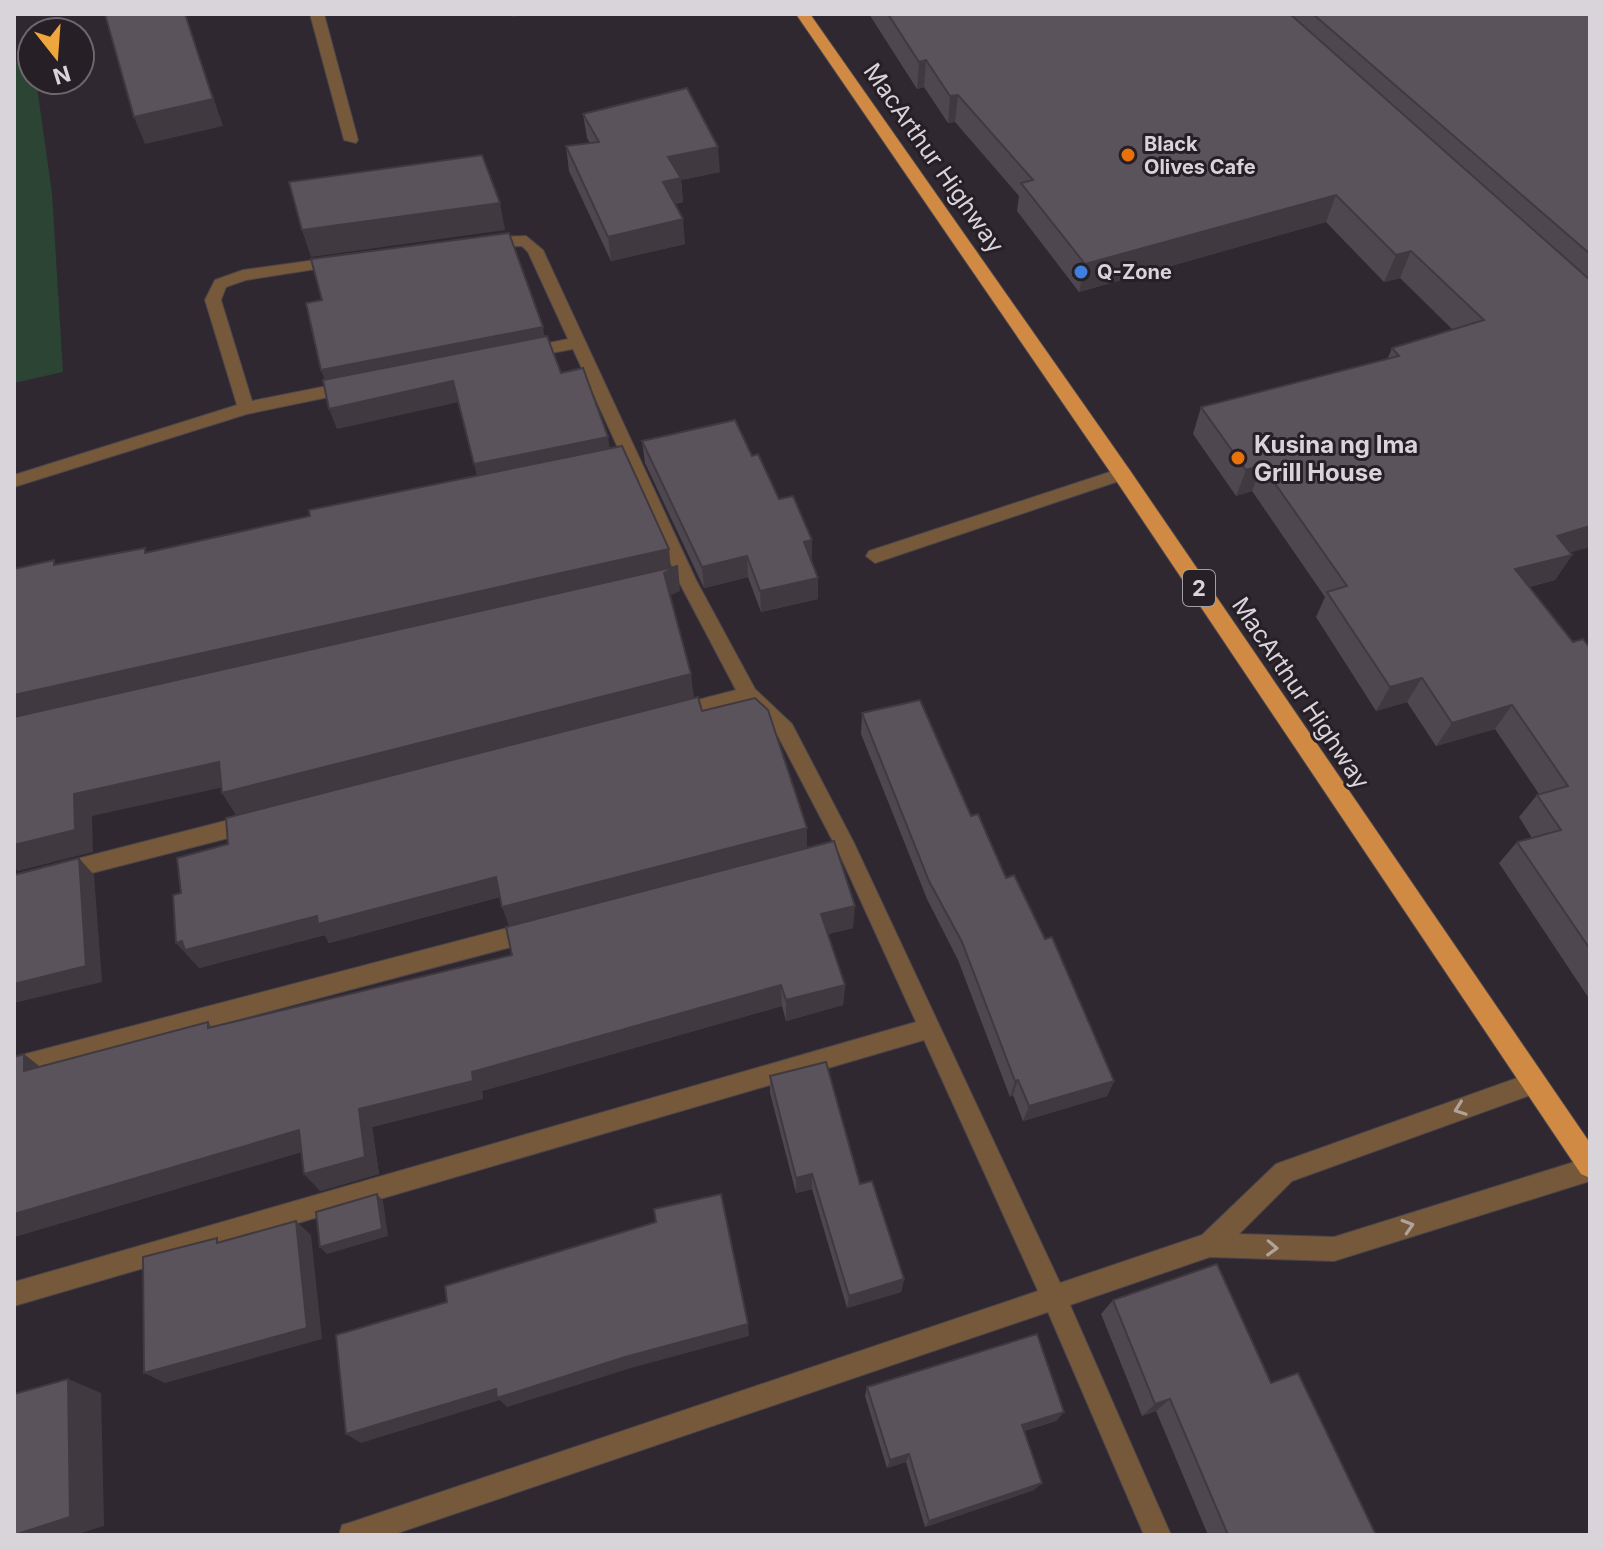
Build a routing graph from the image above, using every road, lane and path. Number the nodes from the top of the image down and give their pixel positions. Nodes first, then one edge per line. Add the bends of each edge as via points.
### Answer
1 (317, 14) edge
2 (803, 14) edge
3 (351, 140) dead end
4 (459, 245) edge
5 (351, 260) edge
6 (580, 342) junction
7 (504, 357) edge
8 (368, 384) edge
9 (246, 408) junction
10 (1122, 474) junction
11 (14, 481) edge
12 (875, 556) dead end
13 (748, 695) junction
14 (656, 719) edge
15 (274, 817) edge
16 (14, 884) edge
17 (554, 926) edge
18 (930, 1028) junction
19 (14, 1068) edge
20 (1534, 1083) junction
21 (1590, 1167) edge
22 (1210, 1245) junction
23 (14, 1294) edge
24 (1054, 1297) junction
25 (352, 1535) edge
26 (1158, 1535) edge

1 - 3 street
2 - 10 highway, MacArthur Highway / 2
4 - 6 street via 505,238 526,241
5 - 9 street via 243,275 220,284 213,300
6 - 7 street
6 - 13 street via 679,582
8 - 9 street
9 - 11 street
10 - 12 street
10 - 20 highway, MacArthur Highway / 2
13 - 14 street
13 - 18 street via 785,730
15 - 16 street
17 - 19 street
18 - 23 street
18 - 24 street
20 - 21 highway, MacArthur Highway / 2
20 -> 22 street via 1284,1172
22 -> 21 street via 1334,1249
22 - 24 street
24 - 25 street
24 - 26 street

